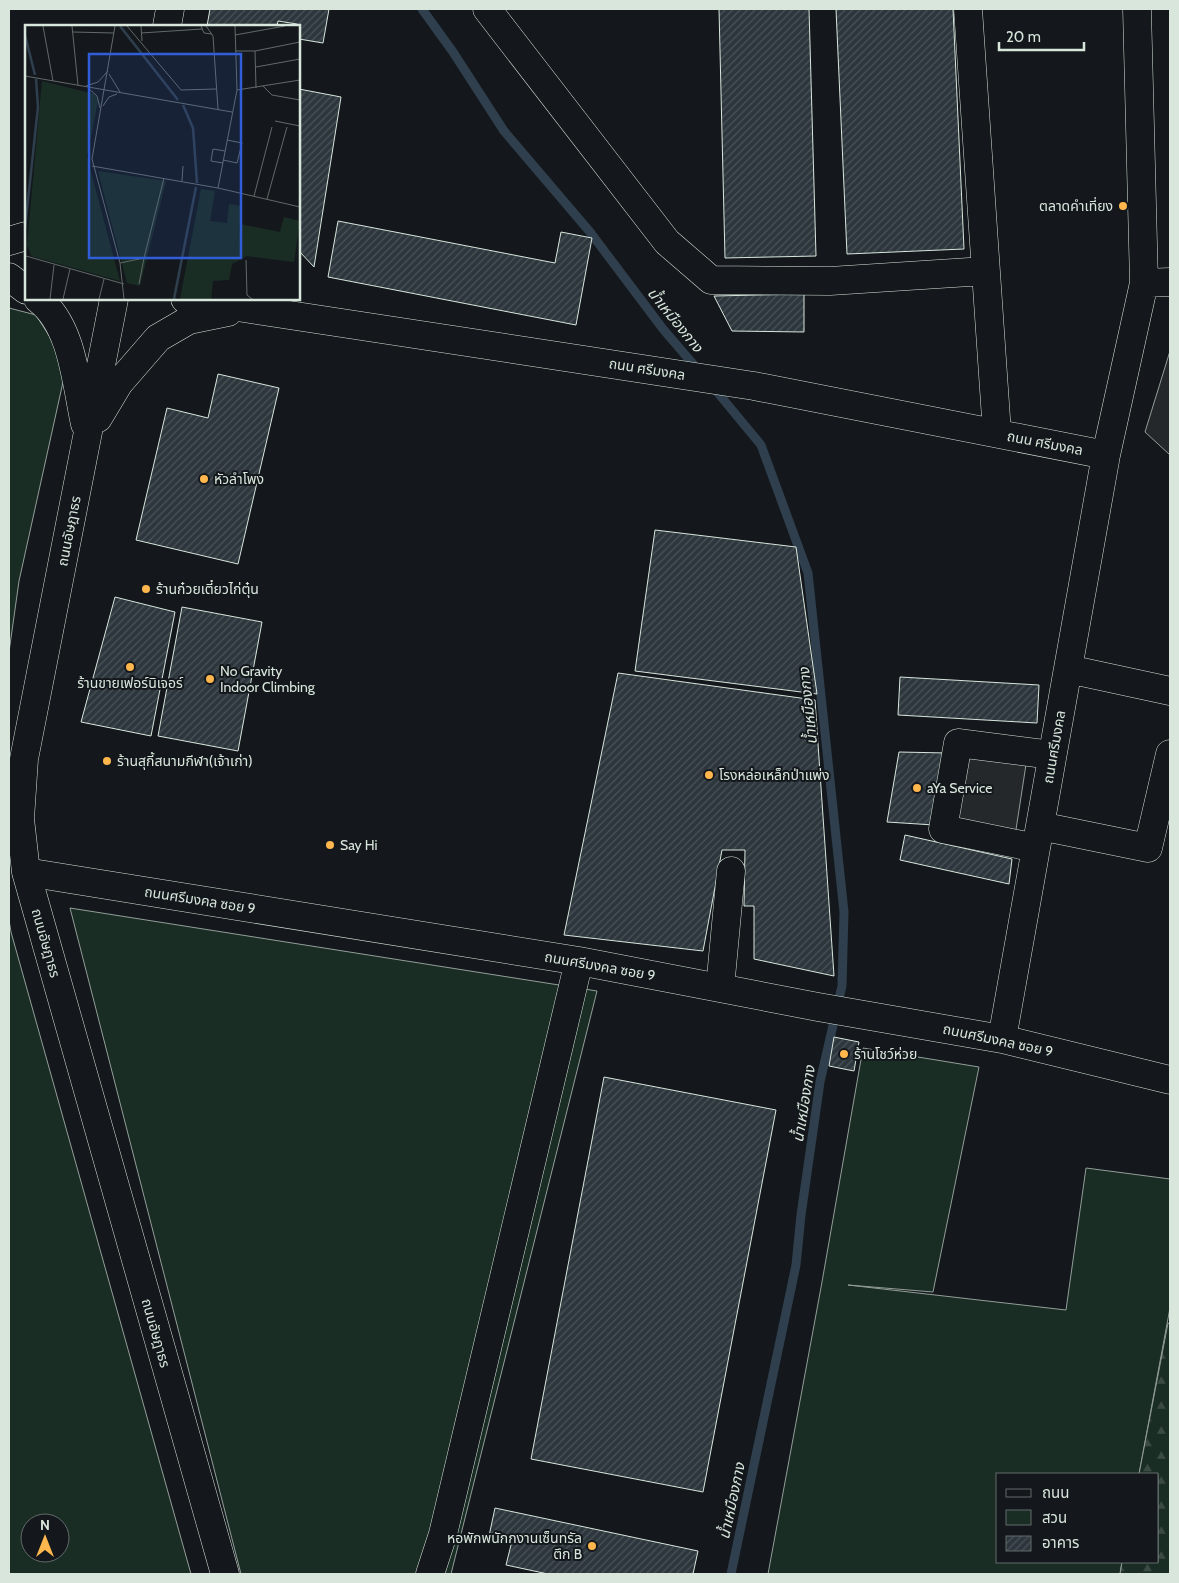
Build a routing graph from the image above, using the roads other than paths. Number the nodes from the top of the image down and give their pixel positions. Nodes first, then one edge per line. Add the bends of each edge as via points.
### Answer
1 (170, 9) edge
2 (487, 9) edge
3 (968, 9) edge
4 (1137, 9) edge
5 (167, 25) edge
6 (25, 236) edge
7 (9, 241) edge
8 (9, 262) edge
9 (25, 267) edge
10 (985, 271) junction
11 (9, 277) edge
12 (1157, 282) edge
13 (25, 289) edge
14 (40, 300) edge
15 (114, 300) edge
16 (197, 300) edge
17 (242, 304) edge
18 (997, 433) junction
19 (88, 435) junction
20 (1106, 455) junction
21 (1068, 669) junction
22 (1170, 691) edge
23 (1170, 754) edge
24 (1052, 755) junction
25 (1038, 837) junction
26 (731, 871) dead end
27 (26, 872) junction
28 (579, 961) junction
29 (720, 988) junction
30 (1002, 1039) junction
31 (1170, 1080) edge
32 (225, 1574) edge
33 (430, 1574) edge

1 - 5 street
2 - 10 street via 666,242 711,280 830,281
3 - 10 street
4 - 12 street, ถนนศรีมงคล
6 - 7 street
8 - 9 street
10 - 18 street
11 - 13 street
12 - 20 street, ถนนศรีมงคล
14 - 19 street via 60,326 70,352
15 - 19 street, ถนนอัษฎาธร
16 - 17 street, ถนน ศรีมงคล
17 - 18 street, ถนน ศรีมงคล via 754,386
17 - 19 street via 189,320 158,338 119,383
18 - 20 street, ถนน ศรีมงคล
19 - 27 street, ถนนอัษฎาธร via 24,759 20,819
20 - 21 street, ถนนศรีมงคล
21 - 22 street
21 - 24 street, ถนนศรีมงคล
23 - 25 street via 1148,848
24 - 25 street, ถนนศรีมงคล
24 - 25 street via 958,742 943,829
25 - 30 street, ถนนศรีมงคล
26 - 29 street
27 - 28 street, ถนนศรีมงคล ซอย 9
27 - 32 street, ถนนอัษฎาธร
28 - 29 street, ถนนศรีมงคล ซอย 9
28 - 33 street via 443,1534
29 - 30 street, ถนนศรีมงคล ซอย 9
30 - 31 street, ถนนศรีมงคล ซอย 9

